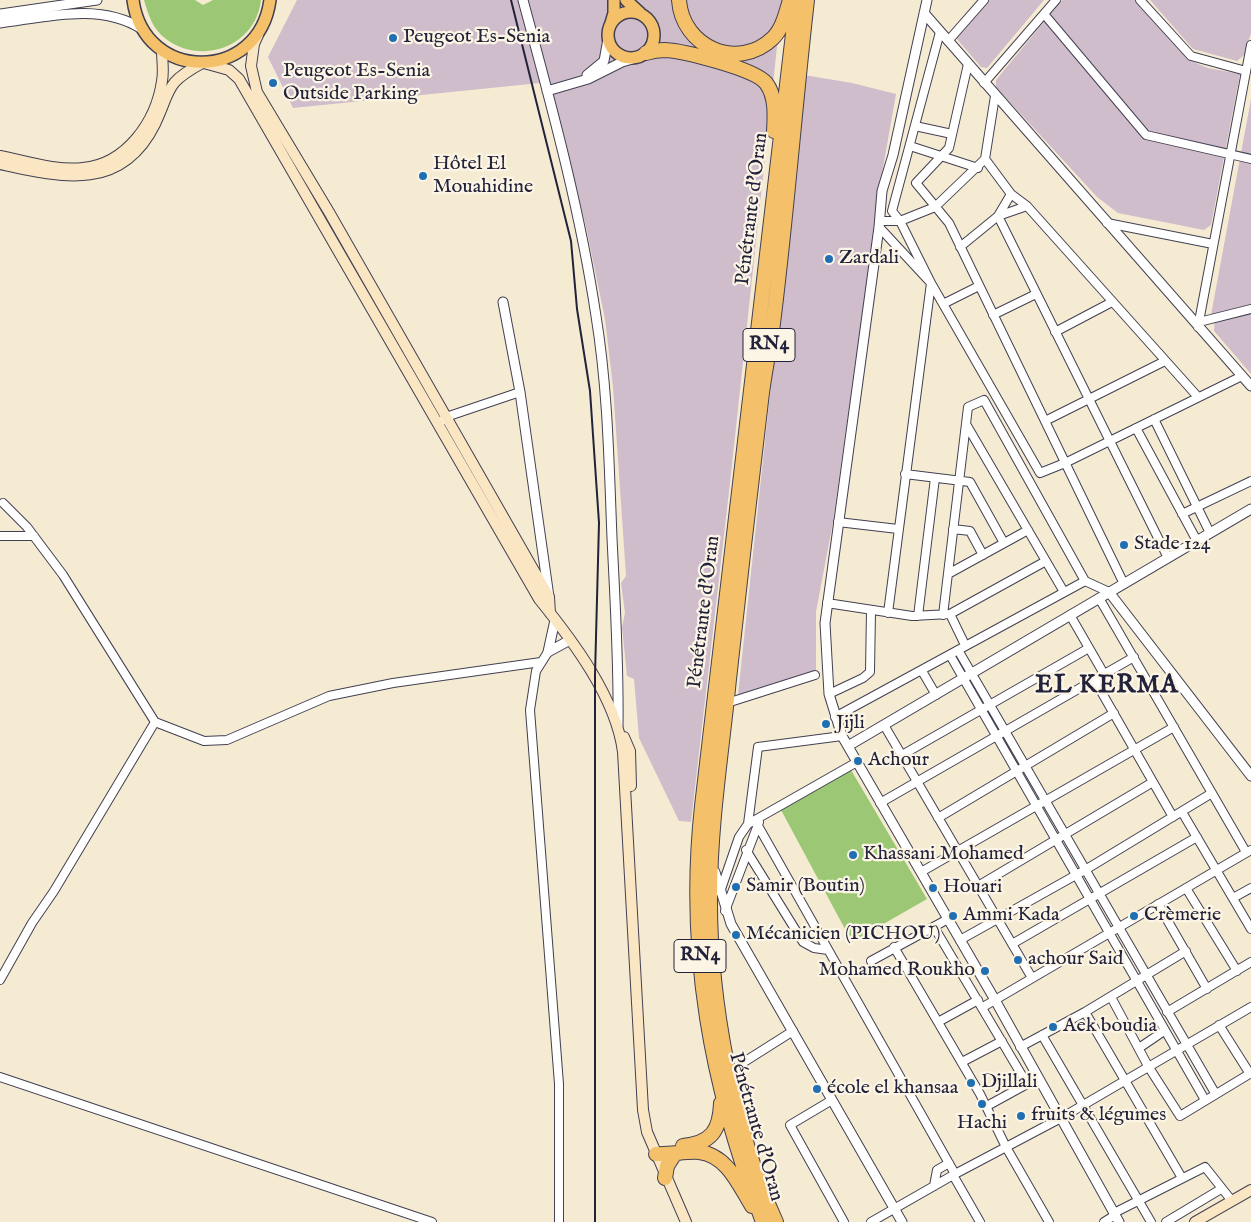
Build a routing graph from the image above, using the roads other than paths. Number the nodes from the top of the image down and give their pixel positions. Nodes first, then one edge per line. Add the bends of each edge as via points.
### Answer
1 (97, 0) edge
2 (132, 0) edge
3 (278, 0) edge
4 (523, 0) edge
5 (614, 0) edge
6 (626, 0) edge
7 (679, 0) edge
8 (790, 0) edge
9 (797, 0) edge
10 (807, 0) edge
11 (816, 0) edge
12 (927, 0) edge
13 (984, 0) edge
14 (1056, 0) edge
15 (1140, 0) edge
16 (270, 5) edge
17 (924, 13) junction
18 (0, 14) edge
19 (641, 14) junction
20 (1044, 14) junction
21 (0, 23) edge
22 (610, 24) junction
23 (142, 29) junction
24 (260, 30) junction
25 (940, 32) junction
26 (608, 39) junction
27 (948, 41) junction
28 (1251, 45) edge
29 (162, 50) junction
30 (641, 55) junction
31 (800, 62) junction
32 (203, 63) junction
33 (968, 64) junction
34 (1246, 71) junction
35 (984, 83) junction
36 (547, 89) junction
37 (996, 96) junction
38 (915, 126) junction
39 (952, 134) junction
40 (910, 146) junction
41 (942, 155) junction
42 (1229, 155) junction
43 (0, 156) edge
44 (985, 158) junction
45 (1251, 159) edge
46 (0, 164) edge
47 (978, 168) junction
48 (1011, 194) junction
49 (1026, 206) junction
50 (935, 207) junction
51 (324, 214) junction
52 (998, 216) junction
53 (900, 221) junction
54 (1107, 223) junction
55 (880, 224) junction
56 (1213, 244) junction
57 (768, 245) junction
58 (960, 247) junction
59 (931, 283) junction
60 (979, 286) junction
61 (1036, 294) junction
62 (503, 302) dead end
63 (1112, 302) junction
64 (943, 304) junction
65 (1251, 309) edge
66 (993, 314) junction
67 (1199, 324) junction
68 (1055, 332) junction
69 (1165, 361) junction
70 (1242, 376) junction
71 (1251, 386) edge
72 (520, 392) junction
73 (1198, 398) junction
74 (1088, 400) junction
75 (1154, 419) junction
76 (442, 421) junction
77 (1045, 421) junction
78 (966, 424) junction
79 (1136, 428) junction
80 (1109, 442) junction
81 (1065, 463) junction
82 (905, 474) junction
83 (935, 478) junction
84 (959, 482) junction
85 (1251, 482) edge
86 (3, 503) dead end
87 (1198, 508) junction
88 (1251, 509) edge
89 (1182, 514) junction
90 (838, 522) junction
91 (898, 528) junction
92 (954, 528) junction
93 (1028, 530) junction
94 (1210, 533) junction
95 (0, 536) edge
96 (34, 536) junction
97 (1196, 541) junction
98 (1004, 543) junction
99 (983, 554) junction
100 (1168, 558) junction
101 (1046, 561) junction
102 (948, 574) junction
103 (1085, 581) junction
104 (1124, 584) junction
105 (1064, 592) junction
106 (1109, 592) junction
107 (549, 597) junction
108 (1099, 598) junction
109 (827, 603) junction
110 (871, 611) junction
111 (888, 613) junction
112 (946, 614) junction
113 (1070, 615) junction
114 (918, 616) junction
115 (553, 617) junction
116 (570, 640) junction
117 (962, 647) junction
118 (1089, 648) junction
119 (548, 652) junction
120 (950, 656) junction
121 (1134, 657) junction
122 (541, 662) junction
123 (922, 670) junction
124 (973, 673) junction
125 (1104, 674) junction
126 (815, 675) dead end
127 (964, 679) junction
128 (1094, 679) junction
129 (829, 694) junction
130 (936, 695) junction
131 (727, 703) junction
132 (991, 704) junction
133 (981, 710) junction
134 (1114, 714) junction
135 (835, 717) junction
136 (155, 722) junction
137 (884, 725) junction
138 (1174, 727) junction
139 (618, 729) junction
140 (1006, 731) junction
141 (842, 736) junction
142 (997, 737) junction
143 (848, 746) junction
144 (1134, 750) junction
145 (902, 755) junction
146 (857, 762) junction
147 (1026, 764) junction
148 (1015, 771) junction
149 (1251, 776) edge
150 (918, 781) junction
151 (1153, 782) junction
152 (1212, 793) junction
153 (1045, 800) junction
154 (880, 803) junction
155 (1036, 806) junction
156 (1182, 812) junction
157 (763, 816) junction
158 (1173, 817) junction
159 (938, 818) junction
160 (748, 824) junction
161 (757, 824) junction
162 (1064, 835) junction
163 (1197, 837) junction
164 (1056, 841) junction
165 (746, 850) junction
166 (957, 851) junction
167 (1249, 851) edge
168 (711, 852) junction
169 (714, 869) junction
170 (1085, 870) junction
171 (1216, 870) junction
172 (727, 872) junction
173 (921, 872) junction
174 (1076, 876) junction
175 (978, 886) junction
176 (1186, 888) junction
177 (1251, 888) edge
178 (720, 894) junction
179 (1099, 895) junction
180 (1233, 898) junction
181 (1090, 901) junction
182 (1158, 904) junction
183 (725, 911) junction
184 (948, 920) junction
185 (999, 920) junction
186 (934, 927) junction
187 (1118, 928) junction
188 (1251, 929) edge
189 (1108, 933) junction
190 (960, 940) junction
191 (1012, 944) junction
192 (894, 947) junction
193 (828, 950) junction
194 (1186, 951) junction
195 (871, 961) dead end
196 (1251, 962) edge
197 (1237, 971) junction
198 (1146, 976) junction
199 (1032, 978) junction
200 (0, 980) edge
201 (1136, 981) junction
202 (1206, 989) junction
203 (1111, 997) junction
204 (994, 1000) junction
205 (980, 1004) junction
206 (1251, 1007) edge
207 (1085, 1012) junction
208 (1167, 1012) junction
209 (938, 1022) junction
210 (1219, 1024) junction
211 (792, 1031) junction
212 (1164, 1031) junction
213 (1042, 1035) junction
214 (1002, 1041) junction
215 (1185, 1044) junction
216 (1020, 1047) junction
217 (1139, 1048) junction
218 (1175, 1050) junction
219 (744, 1062) dead end
220 (962, 1062) junction
221 (1148, 1066) junction
222 (716, 1072) junction
223 (1250, 1073) edge
224 (0, 1077) edge
225 (1038, 1078) junction
226 (1123, 1081) junction
227 (1027, 1084) junction
228 (1216, 1093) junction
229 (832, 1100) junction
230 (1205, 1100) junction
231 (1082, 1105) junction
232 (987, 1106) junction
233 (1060, 1118) junction
234 (1006, 1147) junction
235 (655, 1151) junction
236 (674, 1155) junction
237 (949, 1163) junction
238 (954, 1174) junction
239 (666, 1178) junction
240 (1182, 1178) junction
241 (934, 1186) junction
242 (1221, 1190) junction
243 (1251, 1190) edge
244 (1139, 1200) junction
245 (1232, 1201) junction
246 (894, 1209) junction
247 (1116, 1217) edge
248 (432, 1222) edge
249 (559, 1222) edge
250 (686, 1222) edge
251 (767, 1222) edge
252 (844, 1222) edge
253 (871, 1222) edge
254 (902, 1222) edge
255 (980, 1222) edge
256 (1050, 1222) edge
257 (1104, 1222) edge
258 (1151, 1222) edge
259 (1166, 1222) edge
260 (1195, 1222) edge

1 - 18 street
2 - 23 main road
3 - 16 main road
4 - 36 street
5 - 22 main road
6 - 19 main road
7 - 8 highway via 682,18 693,35 711,49 733,54 756,50 774,37
9 - 57 highway, Pénétrante d'Oran / RN4
10 - 31 highway, Pénétrante d'Oran / RN4
11 - 31 highway
12 - 17 street
13 - 27 street
14 - 20 street
15 - 34 street via 1191,56
16 - 24 main road
17 - 25 street
17 - 55 street via 882,191
19 - 22 main road via 624,13
19 - 30 main road via 654,30 652,44
20 - 35 street
20 - 42 street via 1146,135
21 - 23 street via 93,13 118,17
22 - 26 main road
23 - 29 main road
24 - 32 main road via 242,50 230,57
24 - 51 main road via 251,66 257,92
25 - 27 street
25 - 38 street
26 - 30 main road via 618,54
26 - 36 street via 604,62 594,71
27 - 33 street
28 - 34 street
29 - 32 main road via 181,60
29 - 43 main road via 162,81 150,116 140,134 118,155 91,167 70,169
30 - 36 street via 588,79
30 - 57 highway via 665,50 694,56 747,71 765,82 770,90 775,116
31 - 131 highway, Pénétrante d'Oran / RN4 via 774,316 761,397
32 - 46 main road via 175,80 147,138 129,157 113,167 95,174 70,177
32 - 51 main road via 229,70 239,79
33 - 35 street
33 - 39 street
34 - 42 street
35 - 37 street
36 - 139 street via 587,264 602,359 608,418 619,667
37 - 44 street
37 - 54 street
38 - 39 street
38 - 40 street
39 - 41 street via 949,148
40 - 41 street
40 - 53 street via 892,211
41 - 47 street
41 - 50 street via 916,183
42 - 45 street
42 - 56 street
44 - 47 street
44 - 48 street
47 - 50 street
48 - 49 street
48 - 52 street
49 - 52 street
49 - 63 street
50 - 53 street
50 - 58 street via 949,223
51 - 76 main road
52 - 58 street
52 - 61 street
53 - 55 street
53 - 59 street
54 - 56 street
54 - 67 street
55 - 59 street
55 - 90 street
56 - 67 street
57 - 222 highway, Pénétrante d'Oran / RN4 via 698,846 699,950
58 - 60 street
59 - 64 street
59 - 82 street
60 - 64 street
60 - 66 street
61 - 66 street
61 - 68 street
62 - 72 street
63 - 68 street
63 - 69 street
64 - 81 street via 1040,473
65 - 67 street
66 - 77 street
67 - 70 street
68 - 74 street
69 - 73 street
69 - 74 street
70 - 71 street
70 - 73 street
72 - 76 street
72 - 107 street
73 - 75 street
74 - 77 street
74 - 80 street
75 - 79 street
75 - 87 street
76 - 107 main road
76 - 115 main road via 539,599
77 - 81 street
78 - 84 street
78 - 93 street
78 - 103 street via 968,407 984,400
79 - 80 street
79 - 89 street
80 - 81 street
80 - 100 street
81 - 104 street
82 - 83 street
82 - 91 street
83 - 84 street
83 - 114 street
84 - 92 street
84 - 98 street via 970,482
85 - 87 street
86 - 96 street
87 - 89 street
87 - 94 street
88 - 94 street
89 - 97 street
90 - 91 street
90 - 109 street
91 - 111 street
92 - 99 street via 970,531
92 - 102 street
93 - 98 street
93 - 101 street
94 - 97 street
95 - 96 street
96 - 136 street via 63,575
97 - 100 street
98 - 99 street
99 - 102 street
100 - 104 street
101 - 105 street
101 - 112 street
102 - 112 street
103 - 105 street
103 - 106 street
104 - 106 street
105 - 117 street
106 - 108 street
106 - 149 street
107 - 115 main road
108 - 113 street
108 - 121 street
109 - 110 street
109 - 129 street via 824,644
110 - 111 street
110 - 129 street via 870,672
111 - 114 street
112 - 114 street
112 - 117 street
113 - 118 street
113 - 124 street
115 - 116 main road
115 - 119 street
116 - 119 street
116 - 139 main road via 595,675
117 - 120 street
117 - 124 street
118 - 125 street
118 - 132 street
119 - 122 street
120 - 123 street
120 - 127 street
121 - 125 street
121 - 138 street
122 - 136 street via 329,696 271,723 216,742 188,736
122 - 249 street via 536,671 530,710 560,1084
123 - 130 street
123 - 135 street
124 - 127 street
124 - 132 street
125 - 128 street
126 - 131 street
127 - 130 street
127 - 133 street
128 - 134 street
128 - 140 street
129 - 135 street
130 - 137 street
131 - 168 highway, Pénétrante d'Oran / RN4
132 - 133 street
132 - 140 street
133 - 142 street
133 - 145 street
134 - 144 street
134 - 147 street
135 - 141 street
136 - 200 street
137 - 143 street
137 - 145 street
138 - 144 street
138 - 152 street
139 - 235 main road via 630,751 629,864 644,1110 647,1132
140 - 142 street
140 - 147 street
141 - 143 street
141 - 160 street via 758,747
142 - 148 street
142 - 150 street
143 - 146 street
144 - 151 street
144 - 153 street
145 - 150 street
146 - 154 street
146 - 157 street
147 - 148 street
147 - 153 street
148 - 155 street
148 - 159 street
150 - 154 street
150 - 159 street
151 - 158 street
151 - 162 street
152 - 156 street
152 - 167 street
153 - 155 street
153 - 162 street
154 - 173 street
155 - 164 street
155 - 166 street
156 - 158 street
156 - 163 street
157 - 160 street
157 - 161 street
158 - 170 street
159 - 166 street
160 - 172 street via 739,837
161 - 165 street
161 - 193 street
162 - 164 street
162 - 170 street
163 - 171 street
163 - 179 street
164 - 174 street
164 - 175 street
165 - 183 street
165 - 193 street via 803,942
166 - 173 street
166 - 175 street
167 - 171 street
168 - 169 street
168 - 251 highway, Pénétrante d'Oran / RN4 via 712,941 725,1053 764,1197
169 - 172 street via 722,875
169 - 178 street
170 - 174 street
170 - 179 street
171 - 176 street
171 - 180 street
172 - 178 street
173 - 184 street
174 - 181 street
174 - 185 street
175 - 185 street
176 - 182 street
176 - 197 street
177 - 180 street
178 - 183 street
179 - 181 street
179 - 187 street
180 - 188 street
181 - 189 street
181 - 191 street
182 - 187 street
182 - 194 street
183 - 211 street
184 - 186 street
184 - 190 street
185 - 190 street
185 - 191 street
186 - 192 street
186 - 205 street
187 - 189 street
187 - 198 street
189 - 199 street
189 - 201 street
190 - 204 street
191 - 199 street
192 - 195 street
192 - 209 street
193 - 237 street
194 - 198 street
194 - 202 street
196 - 197 street
197 - 202 street
198 - 201 street
198 - 208 street
199 - 204 street
201 - 203 street
201 - 212 street
202 - 208 street
203 - 207 street
203 - 217 street
204 - 205 street
204 - 216 street
205 - 209 street
205 - 214 street
206 - 210 street
207 - 213 street
207 - 226 street
208 - 215 street
209 - 220 street
210 - 215 street
210 - 223 street
211 - 219 street
211 - 229 street
212 - 217 street
212 - 218 street
213 - 216 street
213 - 231 street
214 - 220 street
214 - 227 street
215 - 218 street
215 - 228 street
216 - 225 street
217 - 221 street
218 - 221 street
218 - 230 street
220 - 232 street
221 - 226 street
221 - 230 street via 1180,1116
222 - 235 highway via 720,1110 711,1136 702,1143
222 - 251 highway, Pénétrante d'Oran / RN4 via 728,1119
223 - 228 street
224 - 248 street
225 - 227 street
225 - 233 street
226 - 231 street
226 - 240 street
227 - 232 street
228 - 230 street
229 - 246 street
229 - 252 street via 790,1125
231 - 233 street
231 - 244 street
232 - 234 street
233 - 234 street
233 - 247 street
234 - 238 street
234 - 256 street
235 - 236 highway
235 - 239 main road
236 - 239 highway
236 - 251 highway via 699,1152 721,1162
237 - 238 street
237 - 241 street via 937,1170
238 - 241 street
238 - 255 street
239 - 250 main road
240 - 242 street via 1204,1167
240 - 244 street
241 - 246 street
242 - 245 street
242 - 259 street
243 - 245 main road
244 - 247 street
244 - 258 street
245 - 260 main road
246 - 253 street
246 - 254 street
247 - 257 street

